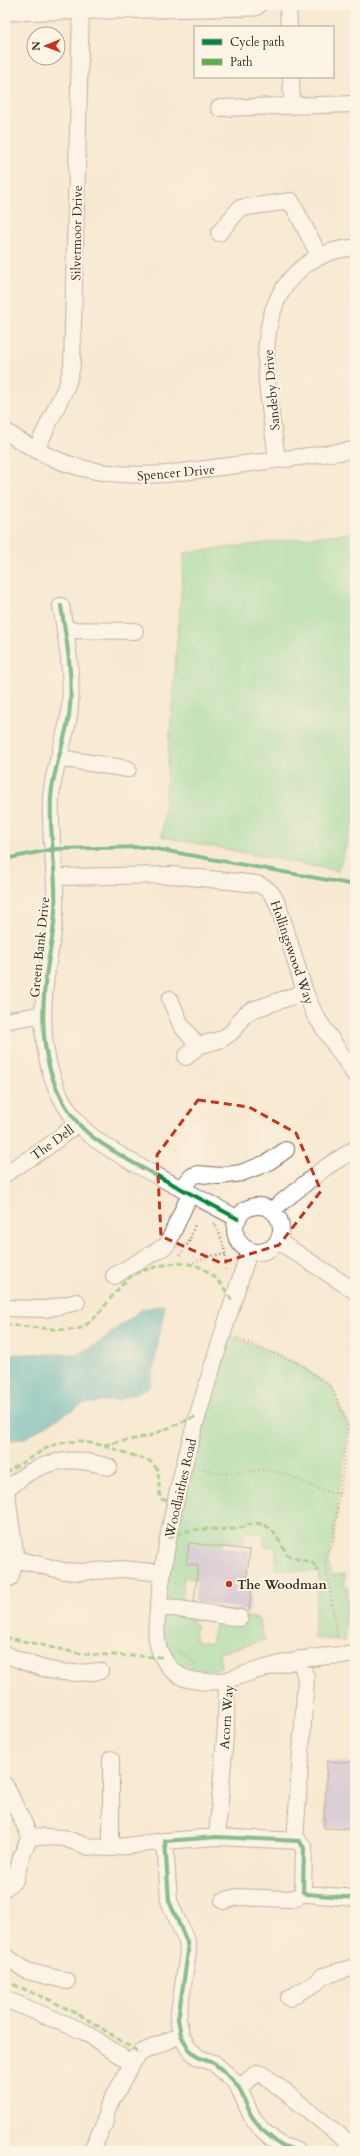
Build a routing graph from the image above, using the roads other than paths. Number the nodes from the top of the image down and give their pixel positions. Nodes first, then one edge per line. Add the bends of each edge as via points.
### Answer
1 (255, 5) edge
2 (288, 5) edge
3 (81, 8) junction
4 (5, 10) edge
5 (289, 26) edge
6 (291, 78) edge
7 (355, 104) edge
8 (292, 106) junction
9 (219, 108) dead end
10 (219, 233) dead end
11 (355, 248) edge
12 (320, 257) junction
13 (5, 431) edge
14 (36, 450) junction
15 (355, 450) edge
16 (277, 460) junction
17 (61, 606) dead end
18 (65, 630) junction
19 (135, 631) dead end
20 (59, 758) junction
21 (128, 769) dead end
22 (56, 877) junction
23 (306, 992) junction
24 (170, 999) dead end
25 (43, 1014) junction
26 (5, 1021) edge
27 (198, 1046) junction
28 (186, 1057) dead end
29 (355, 1075) edge
30 (78, 1123) junction
31 (355, 1149) edge
32 (286, 1150) dead end
33 (5, 1174) edge
34 (186, 1192) junction
35 (272, 1210) junction
36 (238, 1219) junction
37 (278, 1241) junction
38 (249, 1251) junction
39 (114, 1276) dead end
40 (355, 1291) edge
41 (77, 1302) dead end
42 (5, 1308) edge
43 (109, 1467) dead end
44 (5, 1488) edge
45 (16, 1559) junction
46 (162, 1573) junction
47 (10, 1578) dead end
48 (159, 1606) junction
49 (240, 1618) dead end
50 (5, 1654) edge
51 (348, 1655) edge
52 (300, 1659) junction
53 (100, 1670) dead end
54 (227, 1680) junction
55 (111, 1759) dead end
56 (5, 1785) edge
57 (30, 1836) junction
58 (217, 1837) junction
59 (165, 1841) junction
60 (295, 1841) junction
61 (111, 1848) junction
62 (5, 1888) edge
63 (303, 1892) junction
64 (355, 1898) edge
65 (223, 1901) dead end
66 (5, 1956) edge
67 (355, 1967) edge
68 (67, 1982) dead end
69 (289, 1998) dead end
70 (5, 1999) edge
71 (181, 2035) junction
72 (132, 2064) junction
73 (239, 2088) junction
74 (347, 2143) edge
75 (267, 2145) edge
76 (91, 2151) edge
77 (298, 2151) edge

1 - 3 main road
2 - 5 street
3 - 4 main road
3 - 14 street, Silvermoor Drive via 72,366 67,385
6 - 8 street
7 - 8 street
8 - 9 street
10 - 12 street via 240,208 291,201
11 - 12 street, Sandeby Drive via 330,252
12 - 16 street, Sandeby Drive via 311,260 297,271 277,296 268,327 266,359
13 - 14 street, Spencer Drive
14 - 16 street, Spencer Drive via 76,468 134,476
15 - 16 street, Spencer Drive
17 - 18 street, Green Bank Drive
18 - 19 street
18 - 20 street, Green Bank Drive via 71,701
20 - 21 street
20 - 22 street, Green Bank Drive via 51,798
22 - 23 street, Hollingswood Way via 172,875 266,887 278,905
22 - 25 street, Green Bank Drive via 55,913
23 - 27 street via 252,1010 244,1015 227,1036
23 - 29 street, Hollingswood Way via 321,1026
24 - 27 street via 181,1024
25 - 26 street
25 - 30 street, Green Bank Drive via 46,1059 53,1082
27 - 28 street
30 - 33 street, The Dell via 46,1148
30 - 34 street, Green Bank Drive via 93,1137 116,1152
31 - 35 street via 326,1167
32 - 34 street via 266,1163 241,1173 192,1176
34 - 36 street, Green Bank Drive
34 - 39 street via 167,1245
35 - 36 street via 261,1206 251,1207 241,1213
35 - 37 street via 278,1216 281,1225 281,1236
36 - 38 street via 236,1237 240,1245
37 - 38 street via 266,1252
37 - 40 street
38 - 46 street, Woodlaithes Road via 183,1462
41 - 42 street via 46,1309
43 - 44 street via 82,1461 61,1460 36,1469
44 - 45 street
45 - 46 street via 75,1572 122,1569
45 - 47 street
46 - 48 street, Woodlaithes Road
48 - 49 street
48 - 54 street, Woodlaithes Road via 156,1640 162,1657 171,1670 187,1679 204,1683
50 - 53 street via 47,1670 82,1674
51 - 52 street, Acorn Way
52 - 54 street, Acorn Way
52 - 60 street via 306,1678
54 - 58 street, Acorn Way
55 - 61 street
56 - 57 street
57 - 61 street via 64,1838 89,1847
57 - 62 street via 15,1880
58 - 59 street
58 - 60 street
59 - 61 street
59 - 71 street via 169,1901 187,1942 188,1952 178,2019
60 - 63 street via 304,1848
63 - 64 street
63 - 65 street via 288,1899 237,1897
66 - 68 street via 28,1971
67 - 69 street via 323,1976 316,1983
70 - 72 street via 85,2032
71 - 72 street via 140,2053
71 - 73 street via 188,2048 199,2058 214,2063
72 - 76 street via 107,2109 104,2125
73 - 74 street via 257,2073 264,2075
73 - 75 street via 251,2115 261,2128
75 - 77 street via 280,2145

